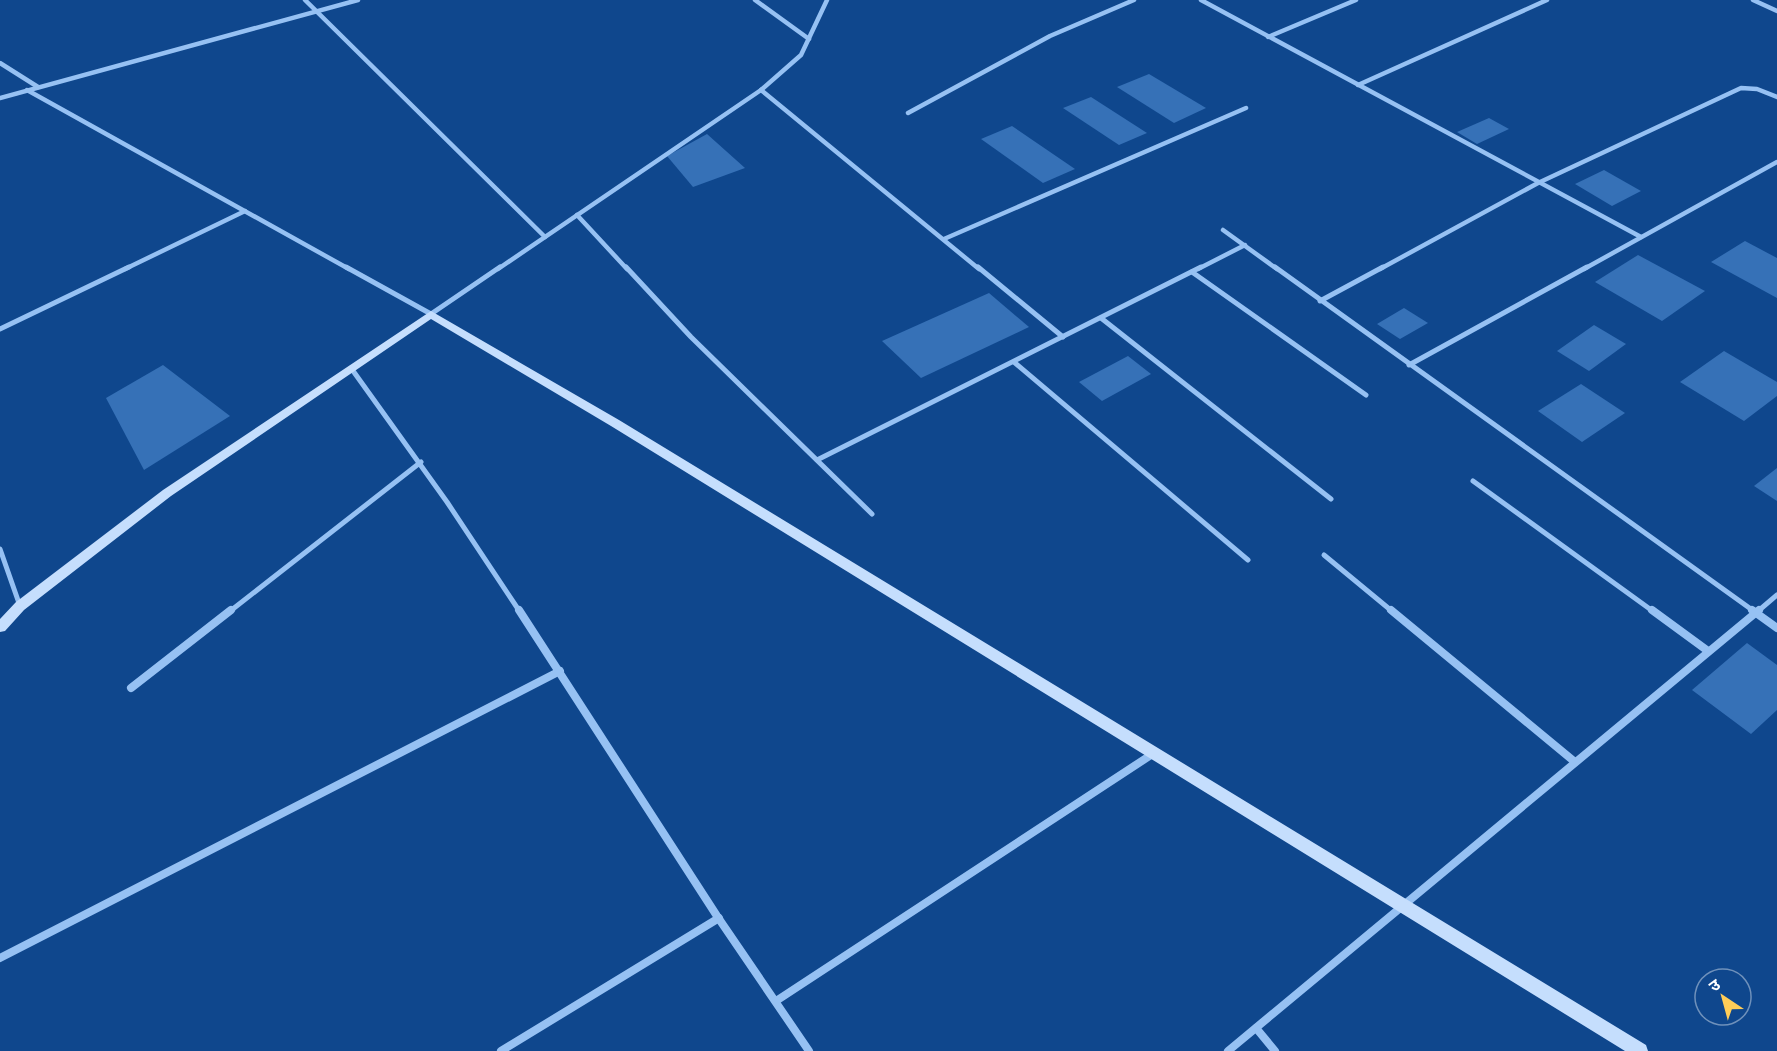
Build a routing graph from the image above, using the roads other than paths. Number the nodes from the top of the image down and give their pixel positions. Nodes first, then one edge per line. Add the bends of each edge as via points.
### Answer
1 (305, 0) edge
2 (358, 0) edge
3 (754, 0) edge
4 (827, 0) edge
5 (1134, 0) edge
6 (1201, 0) edge
7 (1356, 0) edge
8 (1547, 0) edge
9 (1753, 0) edge
10 (1777, 10) edge
11 (317, 12) junction
12 (1268, 37) junction
13 (809, 39) junction
14 (0, 63) edge
15 (1358, 85) junction
16 (38, 87) junction
17 (27, 90) junction
18 (760, 90) junction
19 (1777, 97) edge
20 (0, 98) edge
21 (1246, 108) dead end
22 (908, 113) dead end
23 (1777, 162) edge
24 (1538, 183) junction
25 (245, 211) junction
26 (577, 215) junction
27 (1224, 230) dead end
28 (544, 237) junction
29 (1641, 237) junction
30 (944, 239) junction
31 (1245, 245) junction
32 (1192, 272) junction
33 (1320, 302) junction
34 (431, 314) junction
35 (1101, 318) junction
36 (0, 329) edge
37 (1063, 337) junction
38 (1014, 362) junction
39 (1409, 365) junction
40 (351, 368) junction
41 (1366, 395) dead end
42 (817, 460) junction
43 (421, 462) junction
44 (1473, 481) dead end
45 (1331, 500) dead end
46 (872, 514) dead end
47 (0, 549) edge
48 (1324, 555) dead end
49 (1248, 560) dead end
50 (1777, 595) edge
51 (20, 606) junction
52 (1755, 612) junction
53 (0, 627) edge
54 (1777, 628) edge
55 (1708, 651) junction
56 (560, 670) junction
57 (131, 688) dead end
58 (1154, 753) junction
59 (1575, 762) junction
60 (1402, 906) junction
61 (719, 918) junction
62 (0, 958) edge
63 (776, 1001) junction
64 (1256, 1028) junction
65 (501, 1051) edge
66 (809, 1051) edge
67 (1228, 1051) edge
68 (1275, 1051) edge
69 (1640, 1051) edge

1 - 11 street
2 - 11 street
3 - 13 street
4 - 13 street
5 - 22 street via 1050,36
6 - 12 street
7 - 12 street
8 - 15 street
9 - 10 street
11 - 16 street
11 - 28 street
12 - 15 street
13 - 18 street via 801,55
14 - 16 street
15 - 24 street
16 - 17 street
17 - 20 street
17 - 25 street
18 - 26 street
18 - 30 street
19 - 24 street via 1741,88
21 - 30 street
23 - 29 street
24 - 29 street
24 - 33 street
25 - 34 street
25 - 36 street
26 - 28 street
26 - 42 street via 691,337
27 - 31 street
28 - 34 street
29 - 39 street
30 - 37 street
31 - 32 street
31 - 33 street
32 - 35 street
32 - 41 street
33 - 39 street
34 - 40 street
34 - 58 street
35 - 37 street
35 - 45 street
37 - 38 street
38 - 42 street
38 - 49 street
39 - 52 street
40 - 43 street
40 - 51 street via 167,493
42 - 46 street
43 - 56 street
43 - 57 street
44 - 55 street
47 - 51 street
48 - 59 street
50 - 52 street
51 - 53 street
52 - 54 street
52 - 55 street
55 - 59 street
56 - 61 street
56 - 62 street
58 - 60 street
58 - 63 street
59 - 60 street
60 - 64 street
60 - 69 street
61 - 63 street
61 - 65 street
63 - 66 street
64 - 67 street
64 - 68 street

